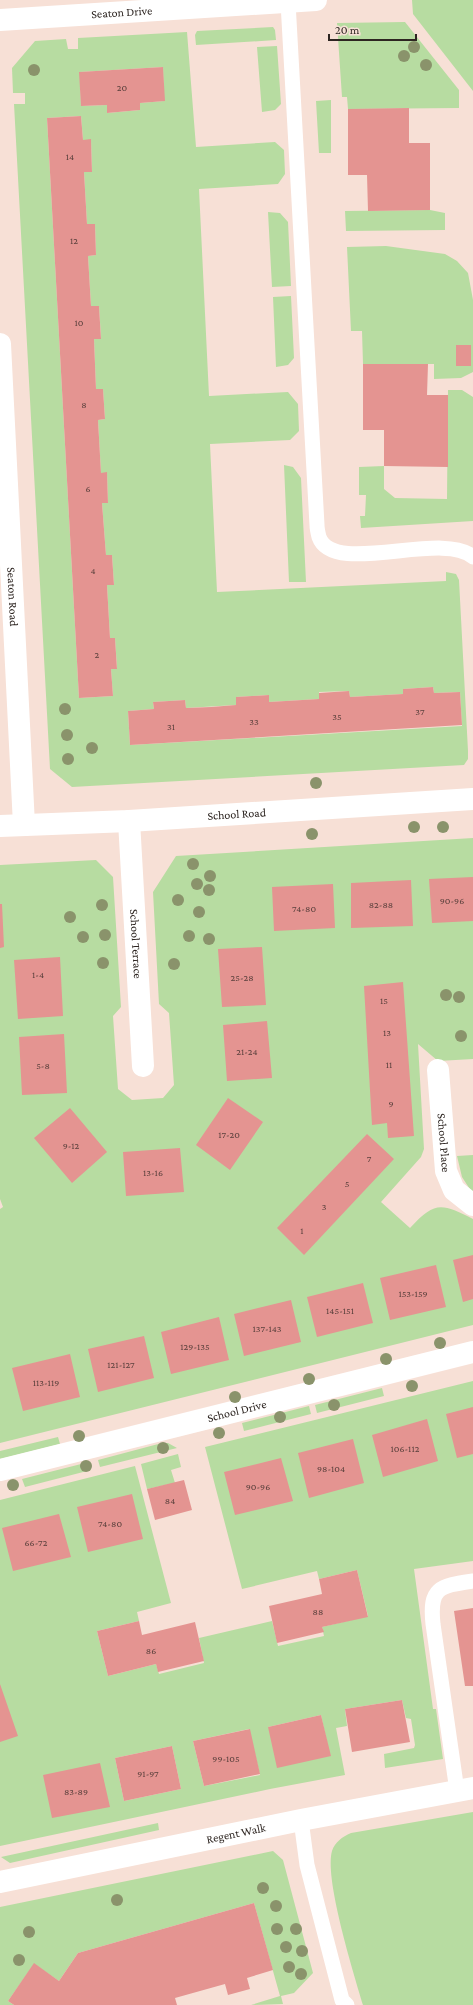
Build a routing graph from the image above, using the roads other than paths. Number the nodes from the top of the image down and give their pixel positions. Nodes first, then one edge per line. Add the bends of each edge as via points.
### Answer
1 (316, 0) edge
2 (288, 2) junction
3 (0, 20) edge
4 (0, 344) edge
5 (473, 557) edge
6 (473, 799) edge
7 (129, 821) junction
8 (24, 825) junction
9 (0, 826) edge
10 (143, 1066) dead end
11 (438, 1070) dead end
12 (473, 1205) edge
13 (473, 1352) edge
14 (0, 1470) edge
15 (473, 1582) edge
16 (465, 1789) edge
17 (300, 1820) junction
18 (0, 1882) edge
19 (343, 2004) edge

1 - 2 street, Seaton Drive
2 - 3 street, Seaton Drive
2 - 5 lane via 319,538 330,549 350,555 449,548 466,551
4 - 8 street, Seaton Road
6 - 7 street, School Road
7 - 8 street, School Road
7 - 10 street, School Terrace
8 - 9 street, School Road
11 - 12 street, School Place via 446,1171 454,1190
13 - 14 street, School Drive
15 - 16 lane via 444,1587 436,1593 432,1602 433,1624
16 - 17 street, Regent Walk
17 - 18 street, Regent Walk
17 - 19 lane via 307,1865

